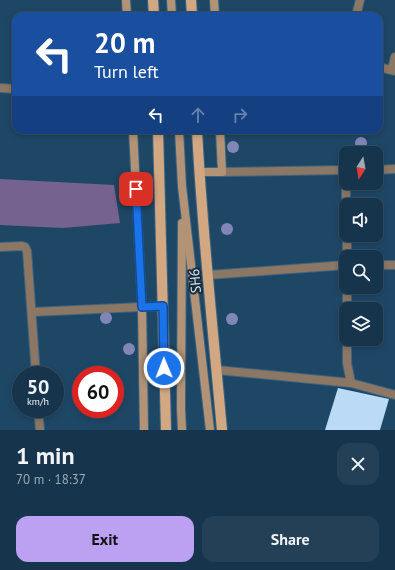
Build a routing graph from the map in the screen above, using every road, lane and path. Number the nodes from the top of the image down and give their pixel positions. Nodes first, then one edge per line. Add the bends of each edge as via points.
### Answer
1 (126, 0) edge
2 (153, 0) edge
3 (171, 0) edge
4 (191, 0) edge
5 (214, 0) edge
6 (360, 0) edge
7 (127, 12) edge
8 (154, 12) edge
9 (172, 12) edge
10 (192, 12) edge
11 (215, 12) edge
12 (357, 12) edge
13 (395, 58) edge
14 (383, 68) edge
15 (394, 70) edge
16 (0, 88) edge
17 (12, 89) edge
18 (133, 134) edge
19 (158, 134) edge
20 (179, 134) edge
21 (198, 134) edge
22 (220, 134) edge
23 (395, 169) edge
24 (339, 170) edge
25 (383, 170) edge
26 (200, 172) junction
27 (222, 172) junction
28 (182, 186) junction
29 (0, 247) edge
30 (395, 264) edge
31 (383, 265) edge
32 (339, 266) edge
33 (208, 275) junction
34 (163, 306) junction
35 (142, 307) junction
36 (32, 312) junction
37 (347, 346) edge
38 (35, 366) edge
39 (217, 370) junction
40 (351, 382) junction
41 (395, 395) edge
42 (39, 418) edge
43 (40, 430) edge
44 (144, 430) edge
45 (166, 430) edge
46 (182, 430) edge
47 (210, 430) edge
48 (222, 430) edge

1 - 7 main road
2 - 8 main road
3 - 9 main road
4 - 10 main road
5 - 11 main road
6 - 12 street
13 - 15 street
14 - 15 street
16 - 17 street
18 - 35 main road
19 - 34 main road
20 - 28 main road
21 - 26 main road, SH6
22 - 27 main road
23 - 25 street
24 - 27 street
26 - 27 main road
26 - 33 main road, SH6
28 - 46 main road
28 - 47 main road
29 - 36 street via 26,248
30 - 31 street
32 - 33 street
33 - 39 main road, SH6
34 - 35 street
34 - 45 main road
35 - 36 street
35 - 44 main road
36 - 38 street
37 - 40 street
39 - 40 street
39 - 48 main road, SH6
40 - 41 street
42 - 43 street

